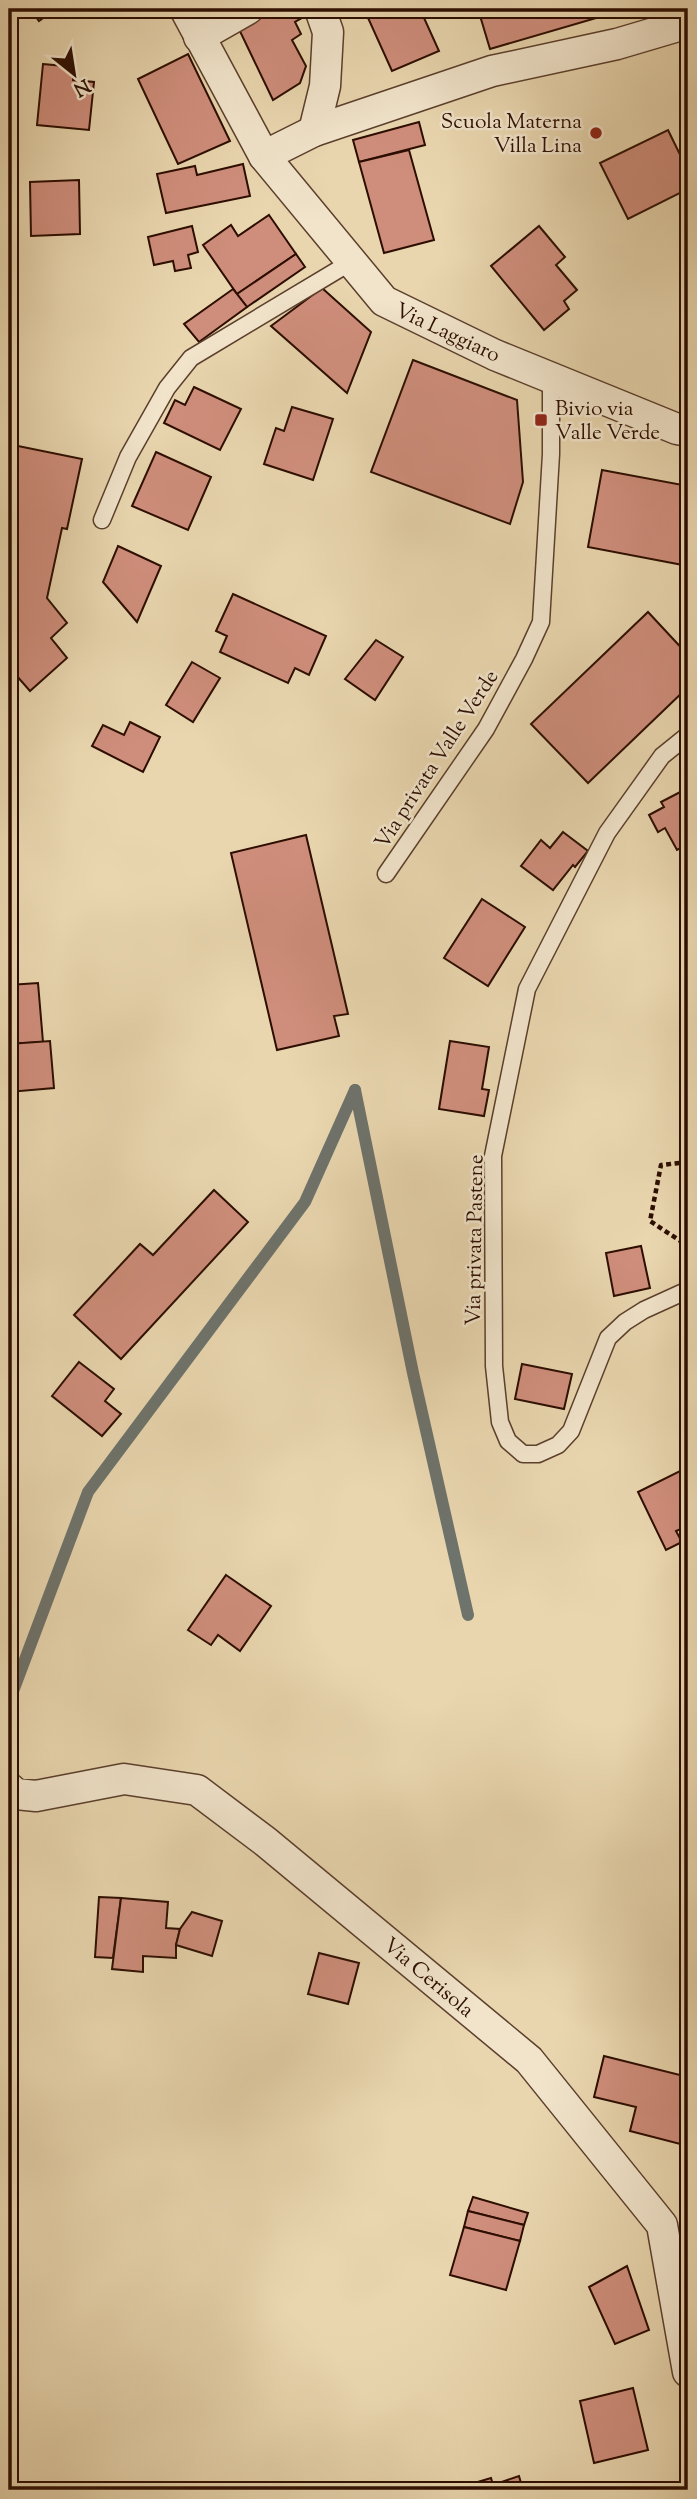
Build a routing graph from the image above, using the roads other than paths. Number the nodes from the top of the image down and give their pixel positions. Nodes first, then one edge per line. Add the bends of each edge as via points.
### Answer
1 (185, 9) edge
2 (248, 9) edge
3 (320, 9) edge
4 (688, 23) edge
5 (199, 37) junction
6 (314, 131) junction
7 (264, 156) junction
8 (351, 262) junction
9 (551, 378) junction
10 (688, 431) edge
11 (102, 520) dead end
12 (688, 736) edge
13 (387, 874) dead end
14 (688, 1290) edge
15 (9, 1788) edge
16 (688, 2372) edge

1 - 5 street, Via Laggiaro
2 - 5 street
3 - 6 street via 328,32 325,86
4 - 6 street via 617,44 492,71
5 - 7 street, Via Laggiaro
6 - 7 street
7 - 8 street, Via Laggiaro
8 - 9 street, Via Laggiaro via 384,301
8 - 11 lane via 191,358 167,388 128,457
9 - 10 street, Via Laggiaro
9 - 13 lane, Via privata Valle Verde via 541,622 486,729
12 - 14 lane, Via privata Pastene via 662,757 607,833 527,989 493,1156 494,1366 500,1422 508,1441 523,1454 538,1454 558,1445 571,1431 608,1338 644,1310
15 - 16 street, Via Cerisola via 16,1794 36,1796 124,1779 197,1790 529,2060 662,2225

